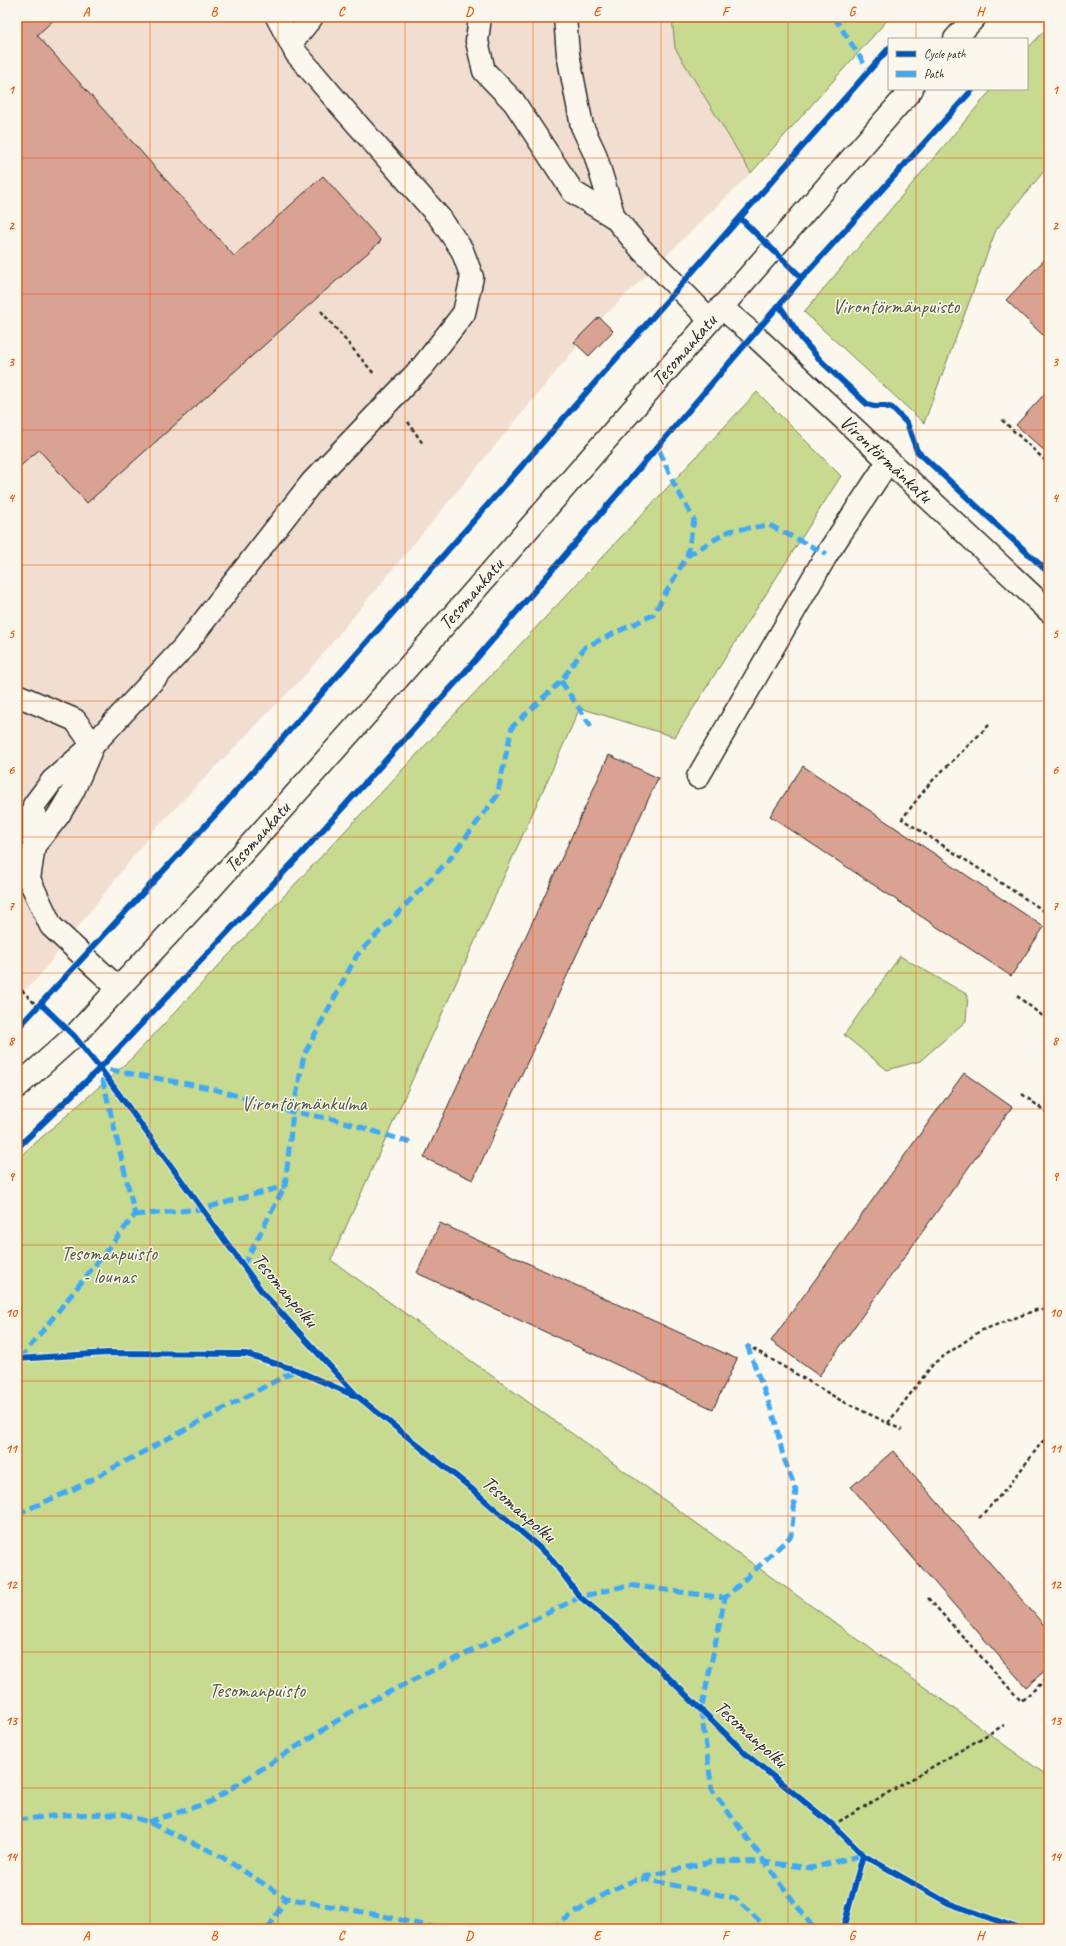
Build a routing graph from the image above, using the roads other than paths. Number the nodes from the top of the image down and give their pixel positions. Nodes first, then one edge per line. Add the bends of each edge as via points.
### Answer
1 (277, 17) edge
2 (312, 17) edge
3 (480, 17) edge
4 (564, 17) edge
5 (975, 17) edge
6 (956, 38) edge
7 (291, 43) junction
8 (911, 90) edge
9 (614, 217) junction
10 (716, 314) junction
11 (888, 462) junction
12 (1049, 611) edge
13 (17, 695) edge
14 (94, 745) junction
15 (698, 777) dead end
16 (118, 988) junction
17 (17, 1087) edge

1 - 7 main road
2 - 7 main road
3 - 9 main road via 477,41 484,71 514,102 574,192
4 - 9 main road via 568,54 582,126 595,154
5 - 6 main road
7 - 14 main road via 296,53 440,218 462,250 472,277 464,313 423,366 312,482 183,648
8 - 10 main road, Tesomankatu
9 - 10 main road, Virontörmänkatu via 642,250
10 - 11 main road, Virontörmänkatu via 754,335
10 - 16 main road, Tesomankatu via 208,893
11 - 12 main road, Virontörmänkatu
11 - 15 main road via 827,554
13 - 14 main road via 75,720
14 - 16 main road via 58,816 34,846 29,879 50,926
16 - 17 main road, Tesomankatu via 74,1036

